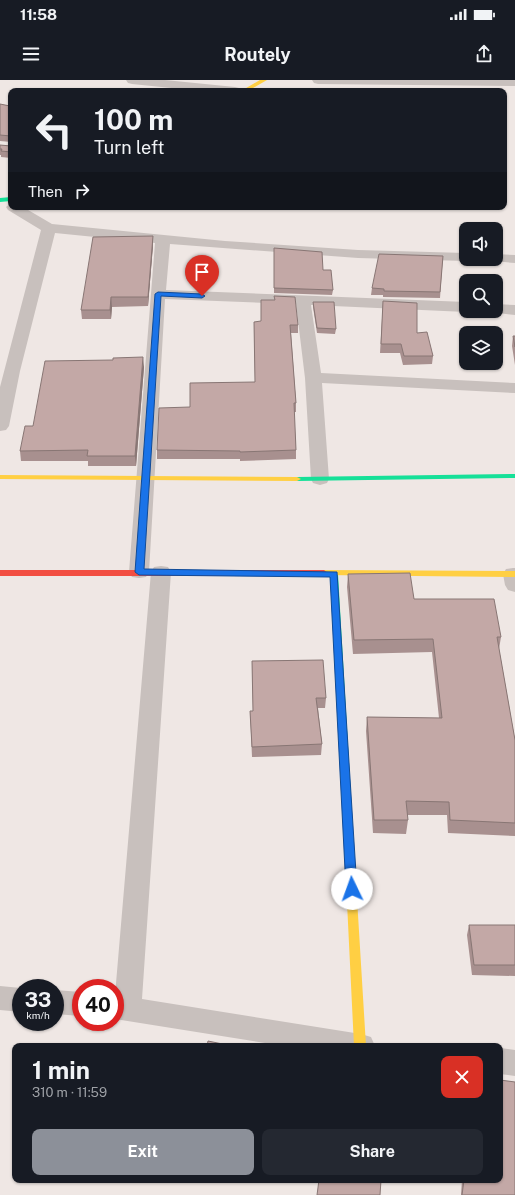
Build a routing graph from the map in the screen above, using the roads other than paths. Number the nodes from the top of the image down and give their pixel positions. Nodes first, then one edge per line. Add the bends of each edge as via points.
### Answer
1 (132, 80) edge
2 (264, 80) edge
3 (318, 80) edge
4 (515, 82) edge
5 (207, 88) edge
6 (249, 88) edge
7 (20, 210) edge
8 (49, 228) junction
9 (164, 239) junction
10 (459, 257) edge
11 (503, 258) edge
12 (515, 259) edge
13 (158, 294) junction
14 (303, 301) junction
15 (459, 307) edge
16 (503, 309) edge
17 (515, 310) edge
18 (6, 371) edge
19 (313, 378) junction
20 (515, 388) edge
21 (0, 426) edge
22 (515, 476) edge
23 (0, 477) edge
24 (146, 477) junction
25 (320, 479) junction
26 (150, 572) junction
27 (0, 573) edge
28 (334, 574) junction
29 (514, 578) edge
30 (124, 979) edge
31 (0, 998) edge
32 (12, 999) edge
33 (124, 1007) edge
34 (343, 1043) edge
35 (361, 1043) edge
36 (503, 1061) edge
37 (515, 1063) edge

1 - 5 street
2 - 6 street
3 - 4 street
7 - 8 street
8 - 9 street
8 - 18 street
9 - 10 street via 358,254
9 - 13 street
11 - 12 street
13 - 14 street
13 - 24 street
14 - 15 street
14 - 19 street
16 - 17 street
18 - 21 street
19 - 20 street
19 - 25 street
22 - 25 street
23 - 24 street
24 - 25 street
24 - 26 street
26 - 27 street
26 - 28 street
26 - 30 street
28 - 29 street
28 - 35 street
31 - 32 street
33 - 34 street
36 - 37 street

